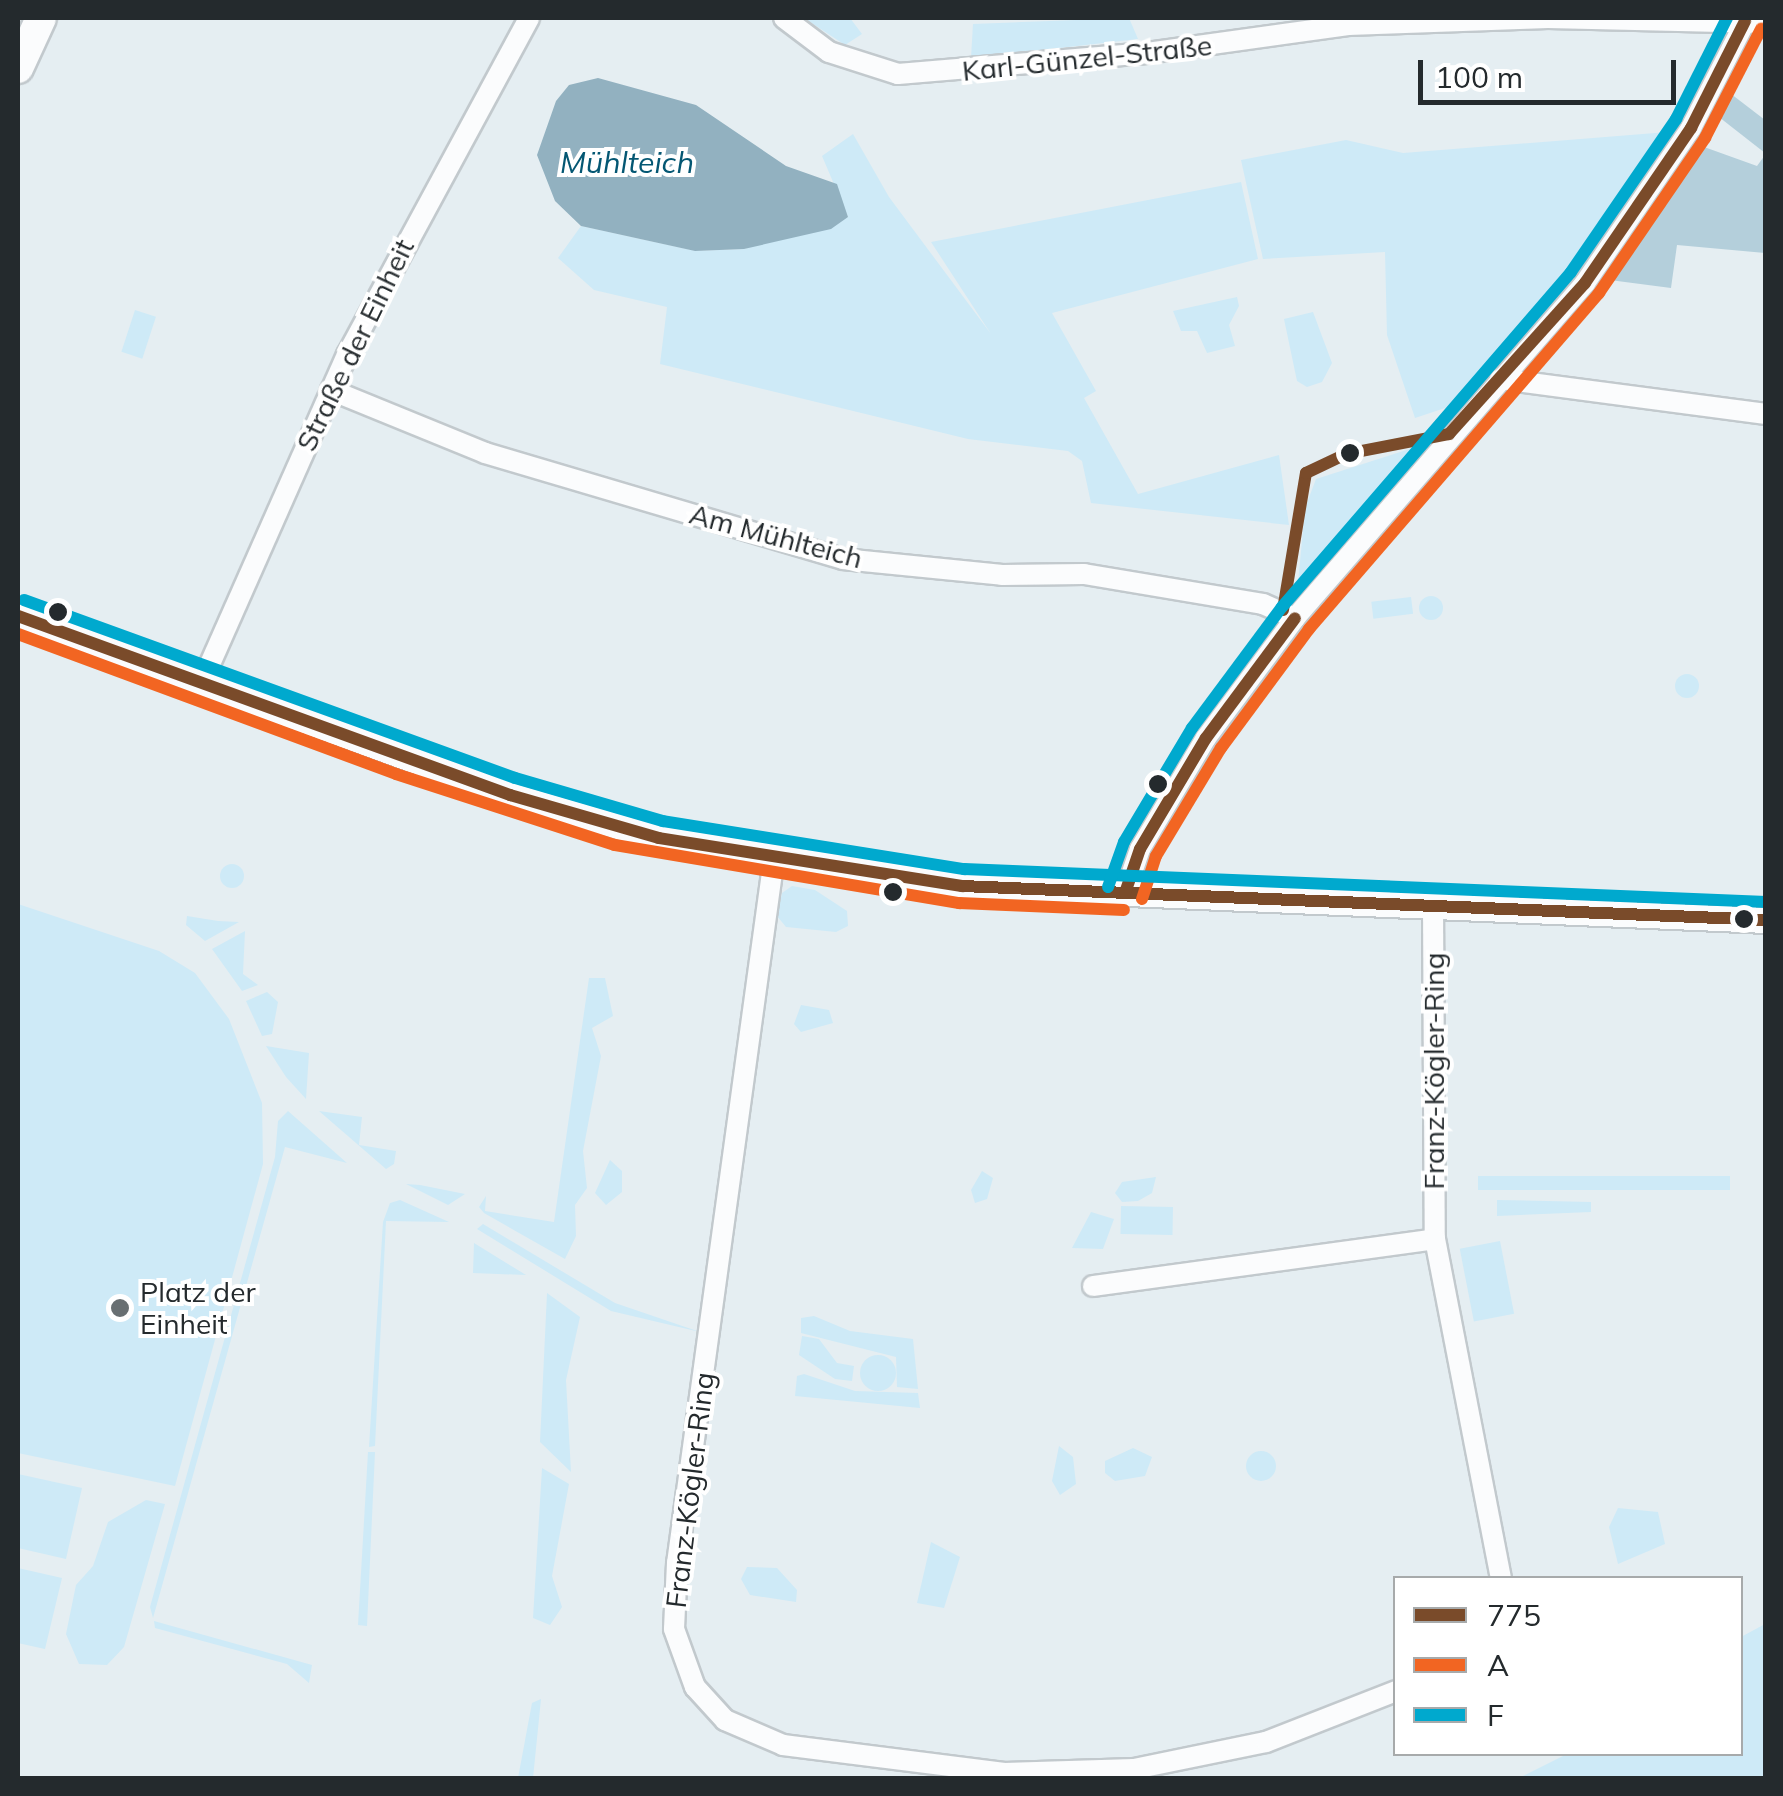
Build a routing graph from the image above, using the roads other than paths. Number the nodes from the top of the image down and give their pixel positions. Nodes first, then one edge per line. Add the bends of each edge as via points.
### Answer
1 (40, 18) edge
2 (529, 18) edge
3 (784, 18) edge
4 (1348, 21) edge
5 (1753, 21) edge
6 (18, 68) edge
7 (1500, 379) junction
8 (332, 390) junction
9 (1766, 414) edge
10 (18, 616) edge
11 (1296, 618) junction
12 (202, 682) junction
13 (774, 858) junction
14 (1125, 893) junction
15 (1433, 903) junction
16 (1766, 920) edge
17 (1436, 1239) junction
18 (1092, 1286) dead end
19 (1500, 1576) edge
20 (1393, 1692) edge

1 - 6 main road
2 - 8 street, Straße der Einheit via 436,181
3 - 4 street, Karl-Günzel-Straße via 828,52 898,74 1147,53
4 - 5 street, Karl-Günzel-Straße
5 - 7 street via 1669,163 1585,283
7 - 9 street
7 - 11 street
8 - 11 street, Am Mühlteich via 485,453 843,560 1002,575 1084,574 1264,604
8 - 12 street, Straße der Einheit
10 - 12 street
11 - 14 street via 1206,738 1134,860
12 - 13 street via 510,795 659,838
13 - 14 street via 962,886
13 - 20 street, Franz-Kögler-Ring via 677,1563 674,1629 696,1687 725,1720 783,1745 1004,1773 1134,1768 1266,1742
14 - 15 street
15 - 16 street
15 - 17 street, Franz-Kögler-Ring
17 - 18 street
17 - 19 street, Franz-Kögler-Ring

